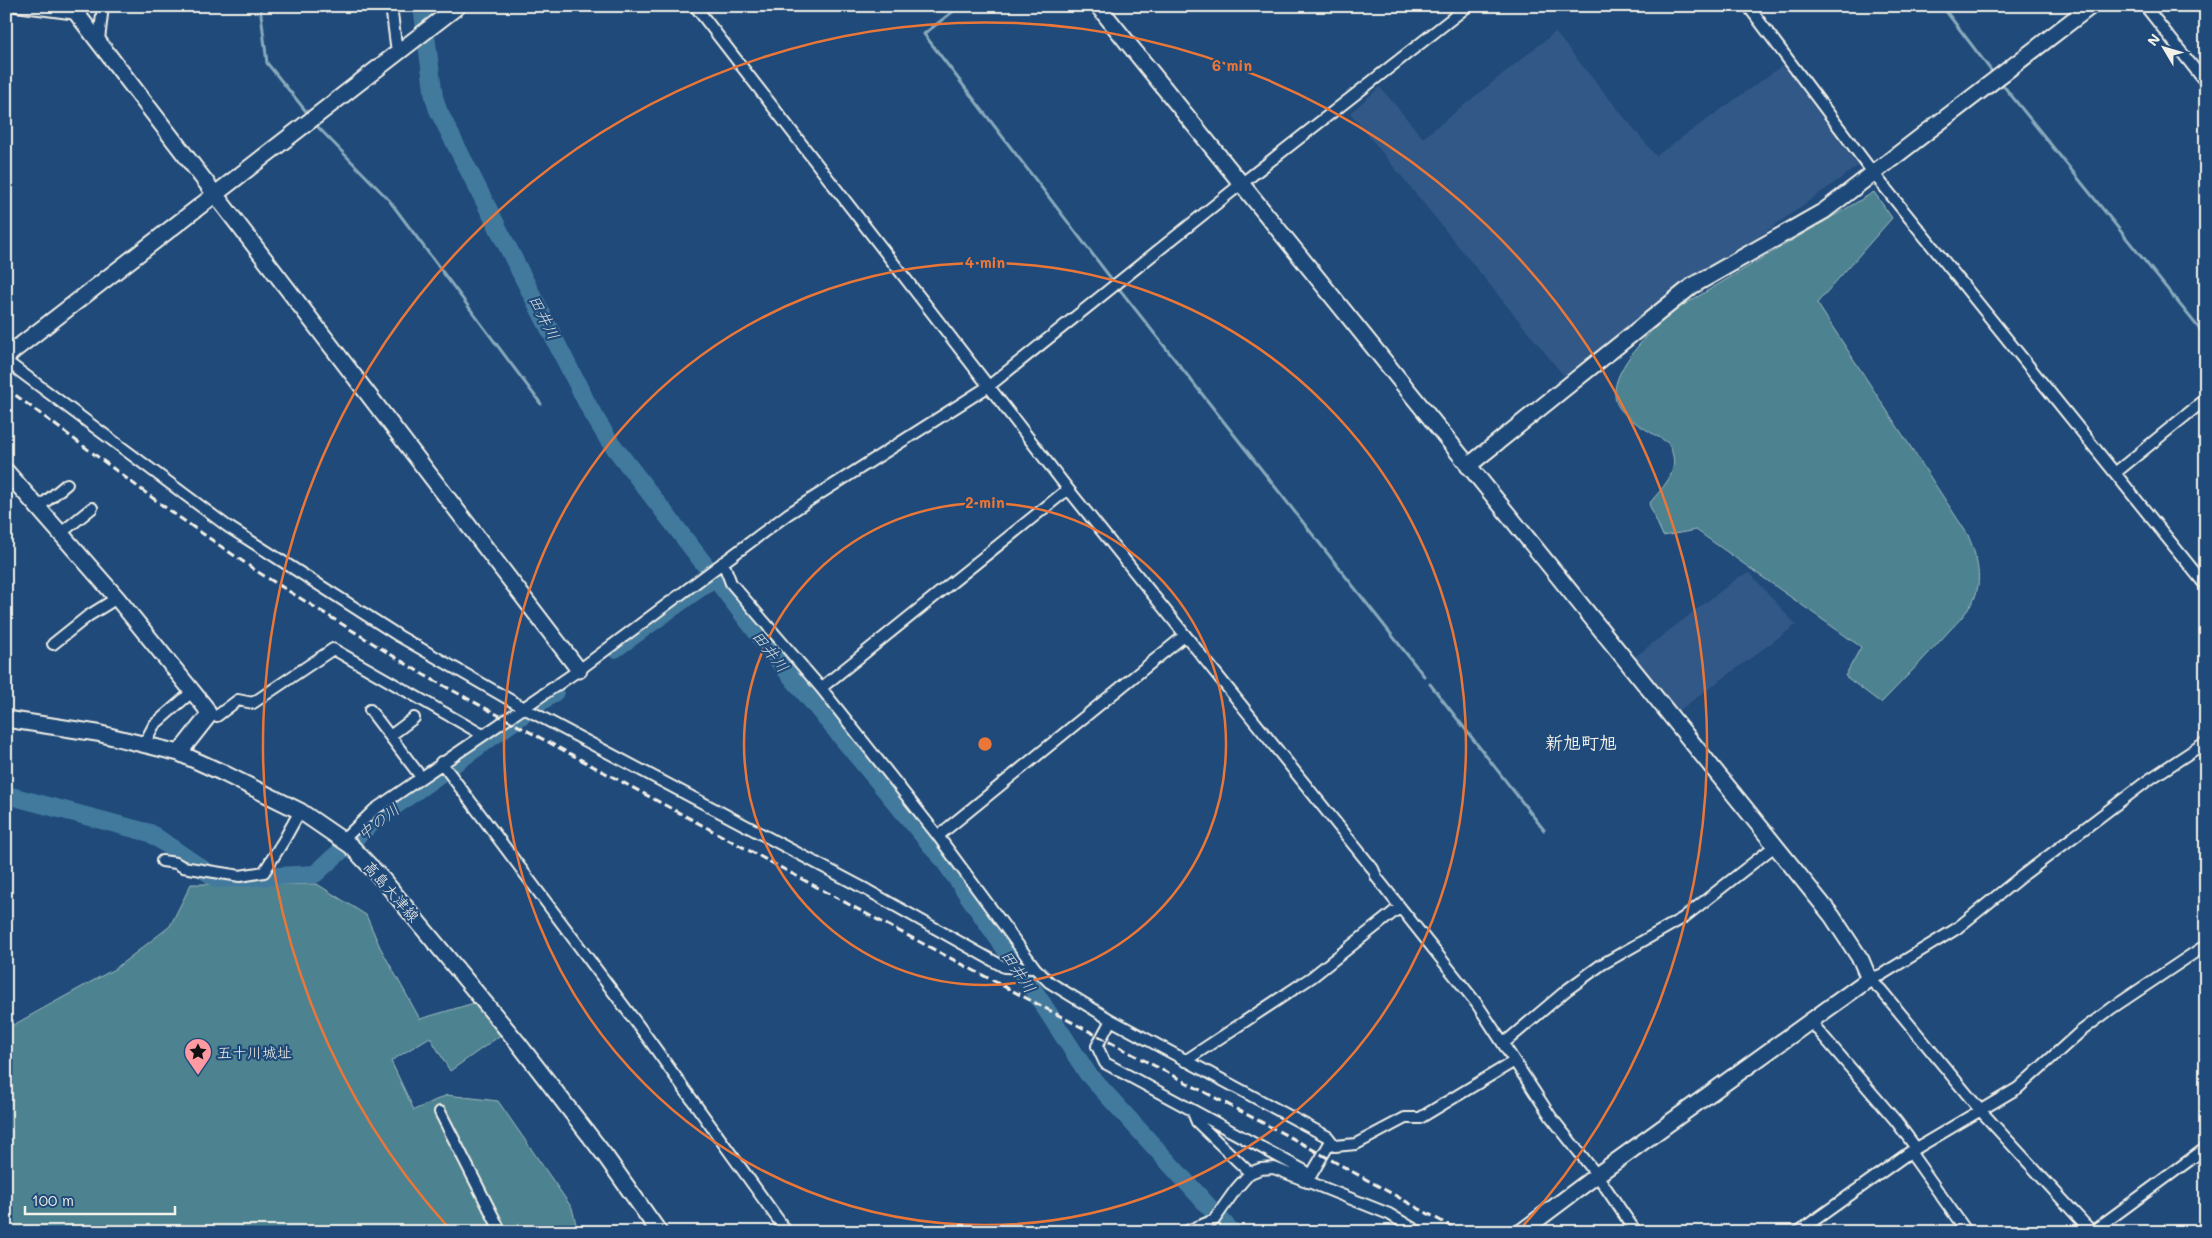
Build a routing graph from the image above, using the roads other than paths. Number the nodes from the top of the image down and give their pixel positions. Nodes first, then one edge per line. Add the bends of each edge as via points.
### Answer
1 (16, 6) edge
2 (103, 6) edge
3 (391, 6) edge
4 (458, 6) edge
5 (695, 6) edge
6 (1098, 6) edge
7 (1468, 6) edge
8 (1748, 6) edge
9 (2091, 6) edge
10 (2145, 6) edge
11 (74, 10) edge
12 (99, 40) junction
13 (397, 52) junction
14 (2206, 82) edge
15 (1874, 174) junction
16 (1240, 184) junction
17 (216, 195) junction
18 (6, 360) edge
19 (989, 386) junction
20 (2206, 399) edge
21 (1468, 466) junction
22 (6, 471) edge
23 (2115, 472) junction
24 (67, 484) dead end
25 (1068, 489) junction
26 (39, 507) junction
27 (92, 508) dead end
28 (61, 533) junction
29 (723, 562) junction
30 (2206, 586) edge
31 (117, 598) junction
32 (1184, 636) junction
33 (53, 644) dead end
34 (578, 670) junction
35 (821, 688) junction
36 (192, 691) junction
37 (524, 708) junction
38 (370, 710) dead end
39 (209, 716) junction
40 (414, 718) dead end
41 (6, 719) edge
42 (483, 735) junction
43 (390, 736) junction
44 (2206, 742) edge
45 (144, 744) junction
46 (179, 753) junction
47 (441, 762) junction
48 (421, 776) junction
49 (300, 811) junction
50 (938, 836) junction
51 (346, 842) junction
52 (1776, 845) junction
53 (162, 861) dead end
54 (1400, 908) junction
55 (2206, 945) edge
56 (1032, 968) junction
57 (1869, 979) junction
58 (1111, 1020) junction
59 (1811, 1022) junction
60 (1503, 1044) junction
61 (1186, 1061) junction
62 (1513, 1062) junction
63 (1192, 1110) junction
64 (1980, 1110) junction
65 (440, 1112) dead end
66 (1331, 1141) junction
67 (2206, 1148) edge
68 (1913, 1150) junction
69 (1250, 1173) junction
70 (1596, 1175) junction
71 (1307, 1182) junction
72 (502, 1232) edge
73 (659, 1232) edge
74 (787, 1232) edge
75 (1185, 1232) edge
76 (1419, 1232) edge
77 (1521, 1232) edge
78 (1636, 1232) edge
79 (1798, 1232) edge
80 (1967, 1232) edge

1 - 11 street
2 - 12 street
3 - 13 street
4 - 13 street
5 - 19 street
6 - 16 street
7 - 16 street
8 - 15 street
9 - 15 street
10 - 14 street
11 - 12 street
12 - 17 street
13 - 17 street
15 - 21 street via 1824,212 1692,286
15 - 23 street
16 - 19 street
16 - 21 street
17 - 18 street via 13,350
17 - 34 street
18 - 37 street via 227,526 399,636
19 - 25 street
19 - 29 street via 788,514
20 - 23 street
21 - 52 street
22 - 26 street
23 - 30 street
24 - 26 street
25 - 32 street
25 - 35 street
26 - 28 street
27 - 28 street
28 - 31 street
29 - 34 street
29 - 35 street via 731,583
31 - 33 street
31 - 36 street
32 - 50 street
32 - 54 street via 1373,869
34 - 37 street
35 - 50 street
36 - 39 street
36 - 45 street via 154,724
37 - 42 street
37 - 56 street via 867,890 1004,967
38 - 43 street
39 - 42 street via 217,716 238,700 253,703 333,649
39 - 46 street
40 - 43 street
41 - 45 street, 高島大津線
42 - 47 street
43 - 48 street
44 - 57 street via 2132,793 1956,929 1881,975
45 - 46 street, 高島大津線
46 - 49 street, 高島大津線
47 - 48 street
47 - 74 street via 648,1037
48 - 51 street via 374,810
49 - 51 street, 高島大津線
49 - 53 street via 264,872 240,876 183,868 176,863
50 - 56 street
51 - 73 street, 高島大津線 via 384,881 518,1043 590,1135
52 - 57 street via 1832,916 1861,960
52 - 60 street via 1683,918 1601,965
54 - 60 street via 1477,1004
54 - 61 street via 1312,977
55 - 64 street via 2080,1032 2018,1088
56 - 58 street
57 - 59 street
57 - 64 street
58 - 61 street
58 - 63 street via 1096,1046 1105,1063
59 - 68 street via 1896,1121
59 - 70 street
60 - 62 street
61 - 66 street
62 - 66 street via 1420,1118 1405,1118 1356,1144 1335,1146
62 - 70 street
63 - 69 street via 1197,1122
63 - 71 street via 1305,1171
64 - 67 street via 2092,1232
64 - 68 street
65 - 72 street
66 - 71 street
68 - 79 street
68 - 80 street
69 - 71 street via 1274,1168
69 - 75 street via 1215,1220
70 - 77 street
70 - 78 street
71 - 76 street via 1389,1214

